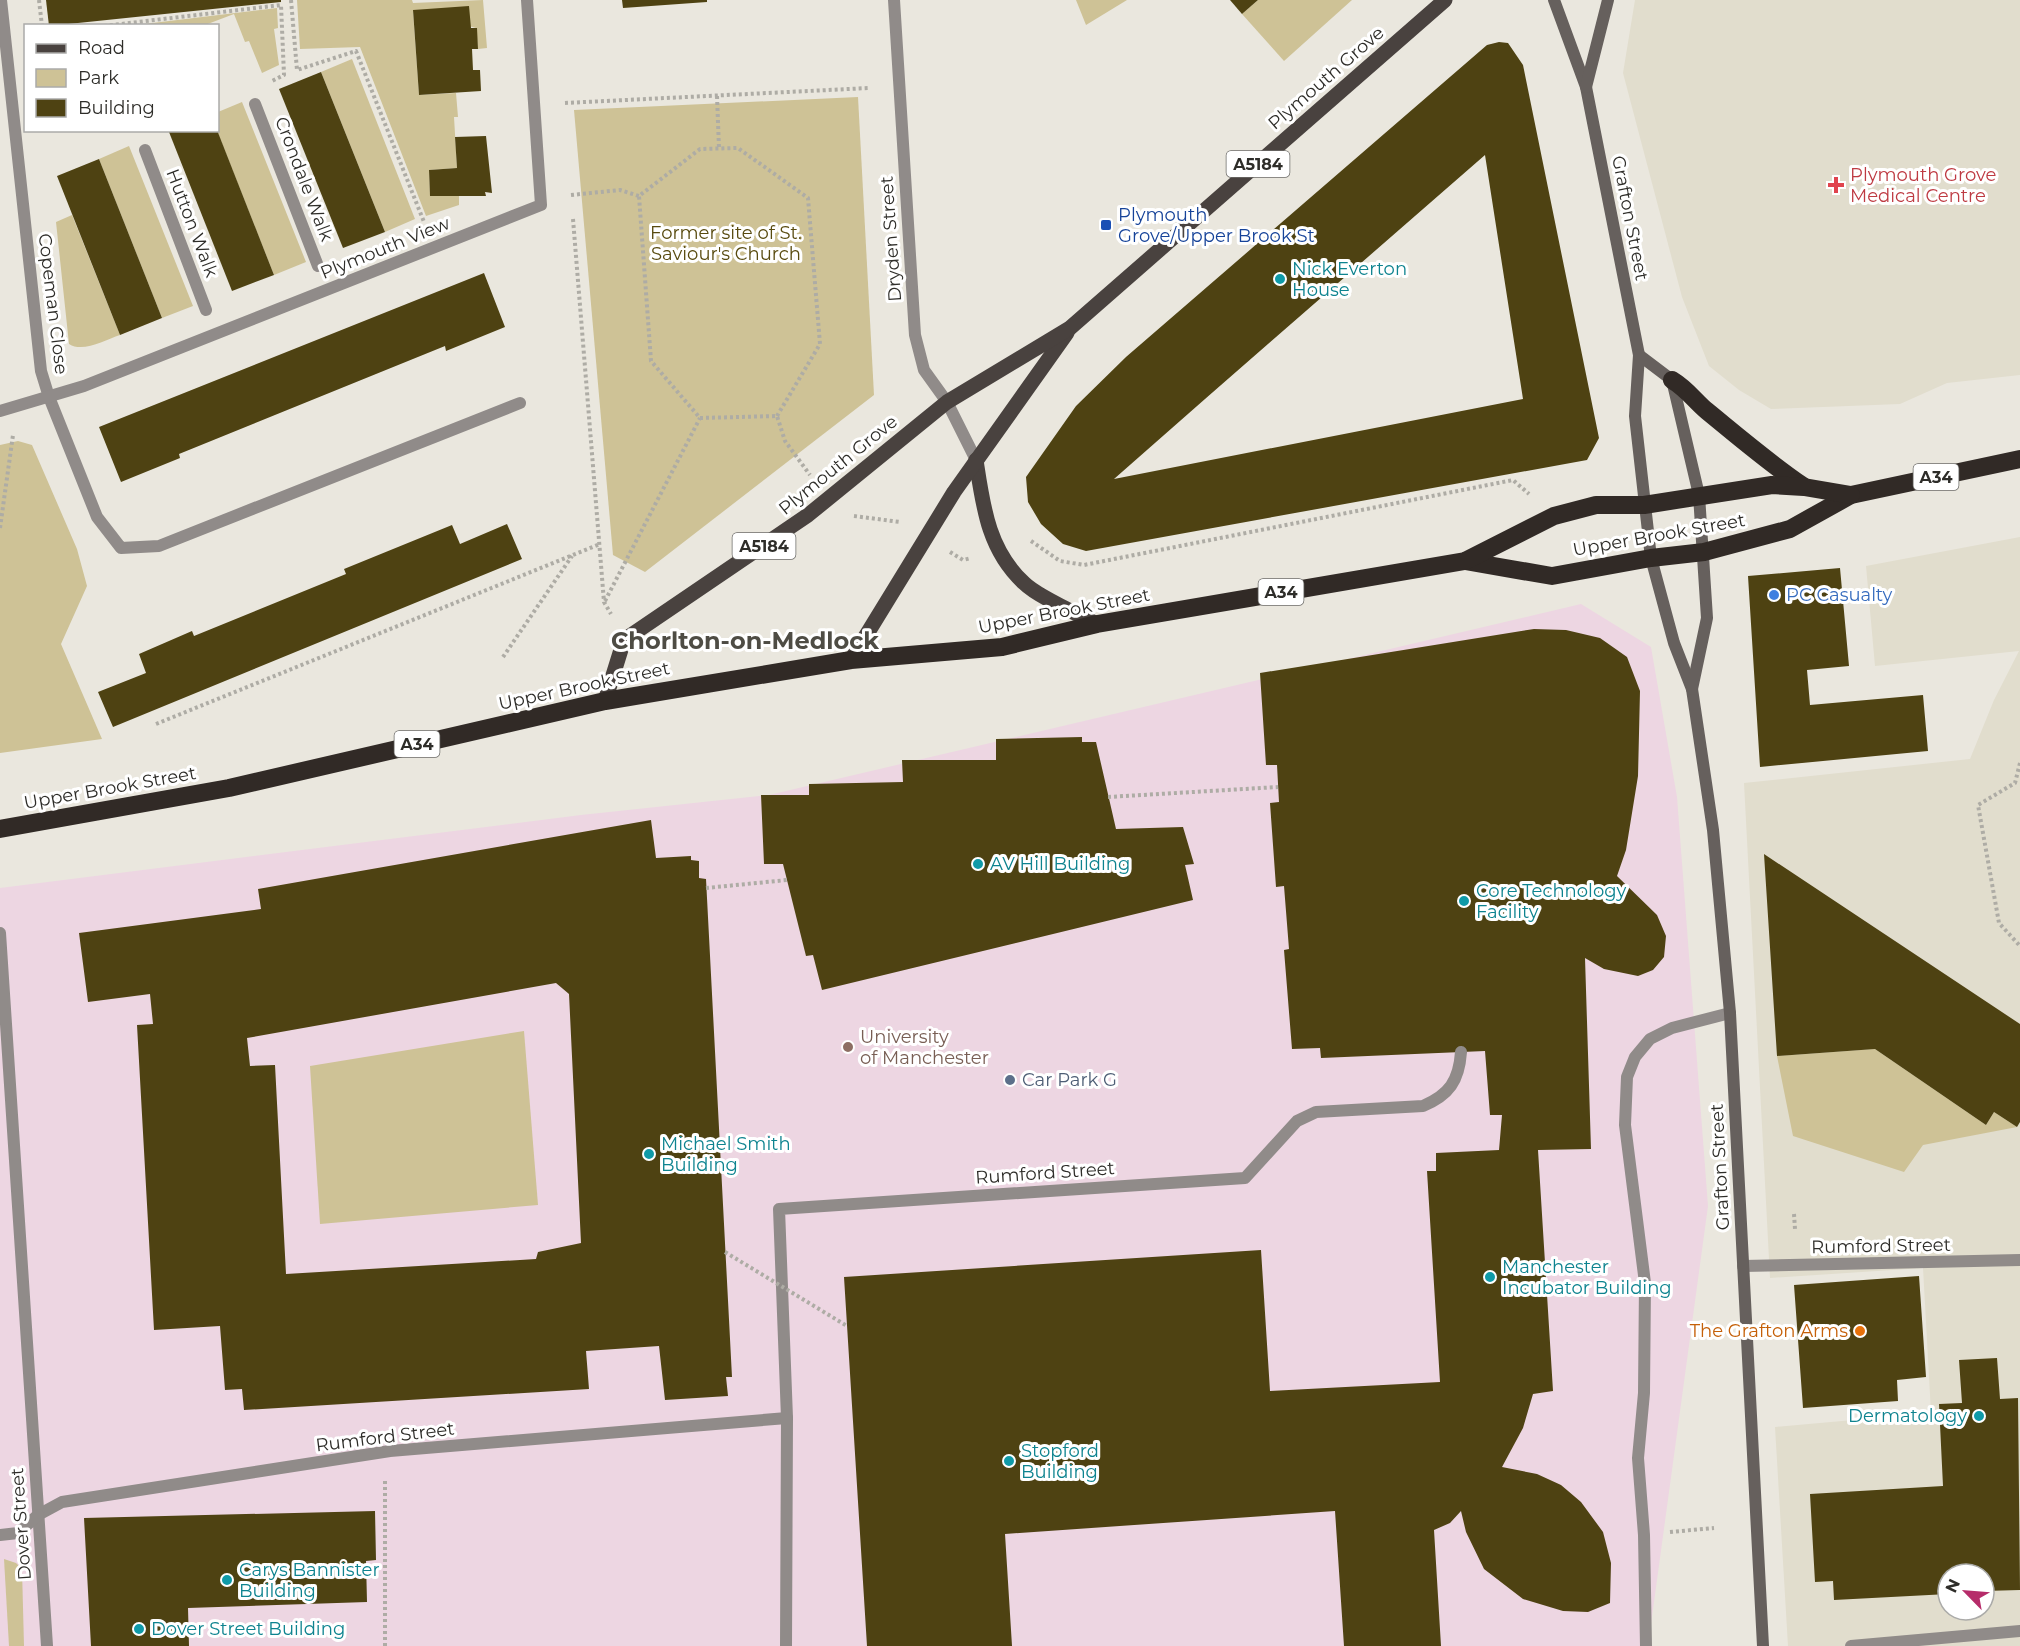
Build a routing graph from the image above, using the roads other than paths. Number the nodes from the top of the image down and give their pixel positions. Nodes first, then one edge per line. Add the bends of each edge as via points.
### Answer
1 (1, 0) edge
2 (526, 0) edge
3 (894, 0) edge
4 (1445, 0) edge
5 (1554, 0) edge
6 (1608, 0) edge
7 (4, 57) edge
8 (1586, 87) junction
9 (255, 104) dead end
10 (145, 150) dead end
11 (318, 266) dead end
12 (207, 310) dead end
13 (1071, 328) junction
14 (1639, 355) junction
15 (1672, 380) junction
16 (50, 397) junction
17 (948, 402) junction
18 (520, 403) dead end
19 (0, 411) edge
20 (2020, 459) edge
21 (976, 460) junction
22 (1804, 487) junction
23 (1699, 495) junction
24 (1851, 495) junction
25 (1644, 505) junction
26 (1704, 552) junction
27 (1651, 558) junction
28 (1465, 561) junction
29 (1097, 624) junction
30 (851, 660) junction
31 (1692, 689) junction
32 (605, 700) junction
33 (0, 829) edge
34 (0, 933) edge
35 (1730, 1013) junction
36 (1461, 1052) dead end
37 (2020, 1260) edge
38 (1743, 1266) junction
39 (787, 1418) junction
40 (38, 1515) junction
41 (0, 1535) edge
42 (2020, 1631) edge
43 (47, 1646) edge
44 (786, 1646) edge
45 (1646, 1646) edge
46 (1763, 1646) edge
47 (1851, 1646) edge

1 - 7 street, Copeman Close
2 - 16 street, Plymouth View via 541,205
3 - 17 street, Dryden Street via 915,335 924,370
4 - 13 main road, Plymouth Grove / A5184
5 - 8 street, Grafton Street
6 - 8 street
7 - 16 street, Copeman Close via 41,371
8 - 14 street, Grafton Street
9 - 11 street, Crondale Walk
10 - 12 street, Hutton Walk
13 - 17 main road, Plymouth Grove
13 - 21 main road, Plymouth Grove
14 - 15 street
14 - 25 street, Grafton Street via 1635,416
15 - 22 highway via 1759,457
15 - 23 street, Grafton Street
16 - 18 street, Copeman Close via 97,517 121,548 159,546
16 - 19 street
17 - 21 street, Dryden Street
17 - 32 main road, Plymouth Grove / A5184 via 794,525 624,640
20 - 24 highway, Upper Brook Street / A34
21 - 29 main road via 985,515 998,551 1025,585
21 - 30 main road, Plymouth Grove
22 - 23 highway, Upper Brook Street / A34 via 1772,485
22 - 24 highway, Upper Brook Street / A34
23 - 25 highway, Upper Brook Street / A34
23 - 26 street, Grafton Street
24 - 26 highway, Upper Brook Street / A34 via 1790,529
25 - 27 street, Grafton Street
25 - 28 highway, Upper Brook Street / A34 via 1596,505 1554,516
26 - 27 highway, Upper Brook Street / A34
26 - 31 street, Grafton Street via 1707,618
27 - 28 highway, Upper Brook Street / A34 via 1552,576
27 - 31 street, Grafton Street via 1674,643
28 - 29 highway, Upper Brook Street / A34
29 - 30 highway, Upper Brook Street / A34 via 1002,647
30 - 32 highway, Upper Brook Street / A34
31 - 35 street, Grafton Street via 1713,830
32 - 33 highway, Upper Brook Street / A34 via 229,788
34 - 40 street, Dover Street
35 - 38 street, Grafton Street
35 - 45 street via 1672,1028 1650,1039 1635,1057 1626,1077 1625,1125 1645,1283 1644,1393 1638,1458
36 - 39 street, Rumford Street via 1453,1087 1439,1099 1423,1106 1316,1112 1297,1121 1245,1178 779,1209
37 - 38 street, Rumford Street
38 - 46 street, Grafton Street
39 - 40 street, Rumford Street via 385,1453 62,1502
39 - 44 street, Rumford Street
40 - 41 street, Rumford Street via 18,1533
40 - 43 street, Dover Street
42 - 47 street

